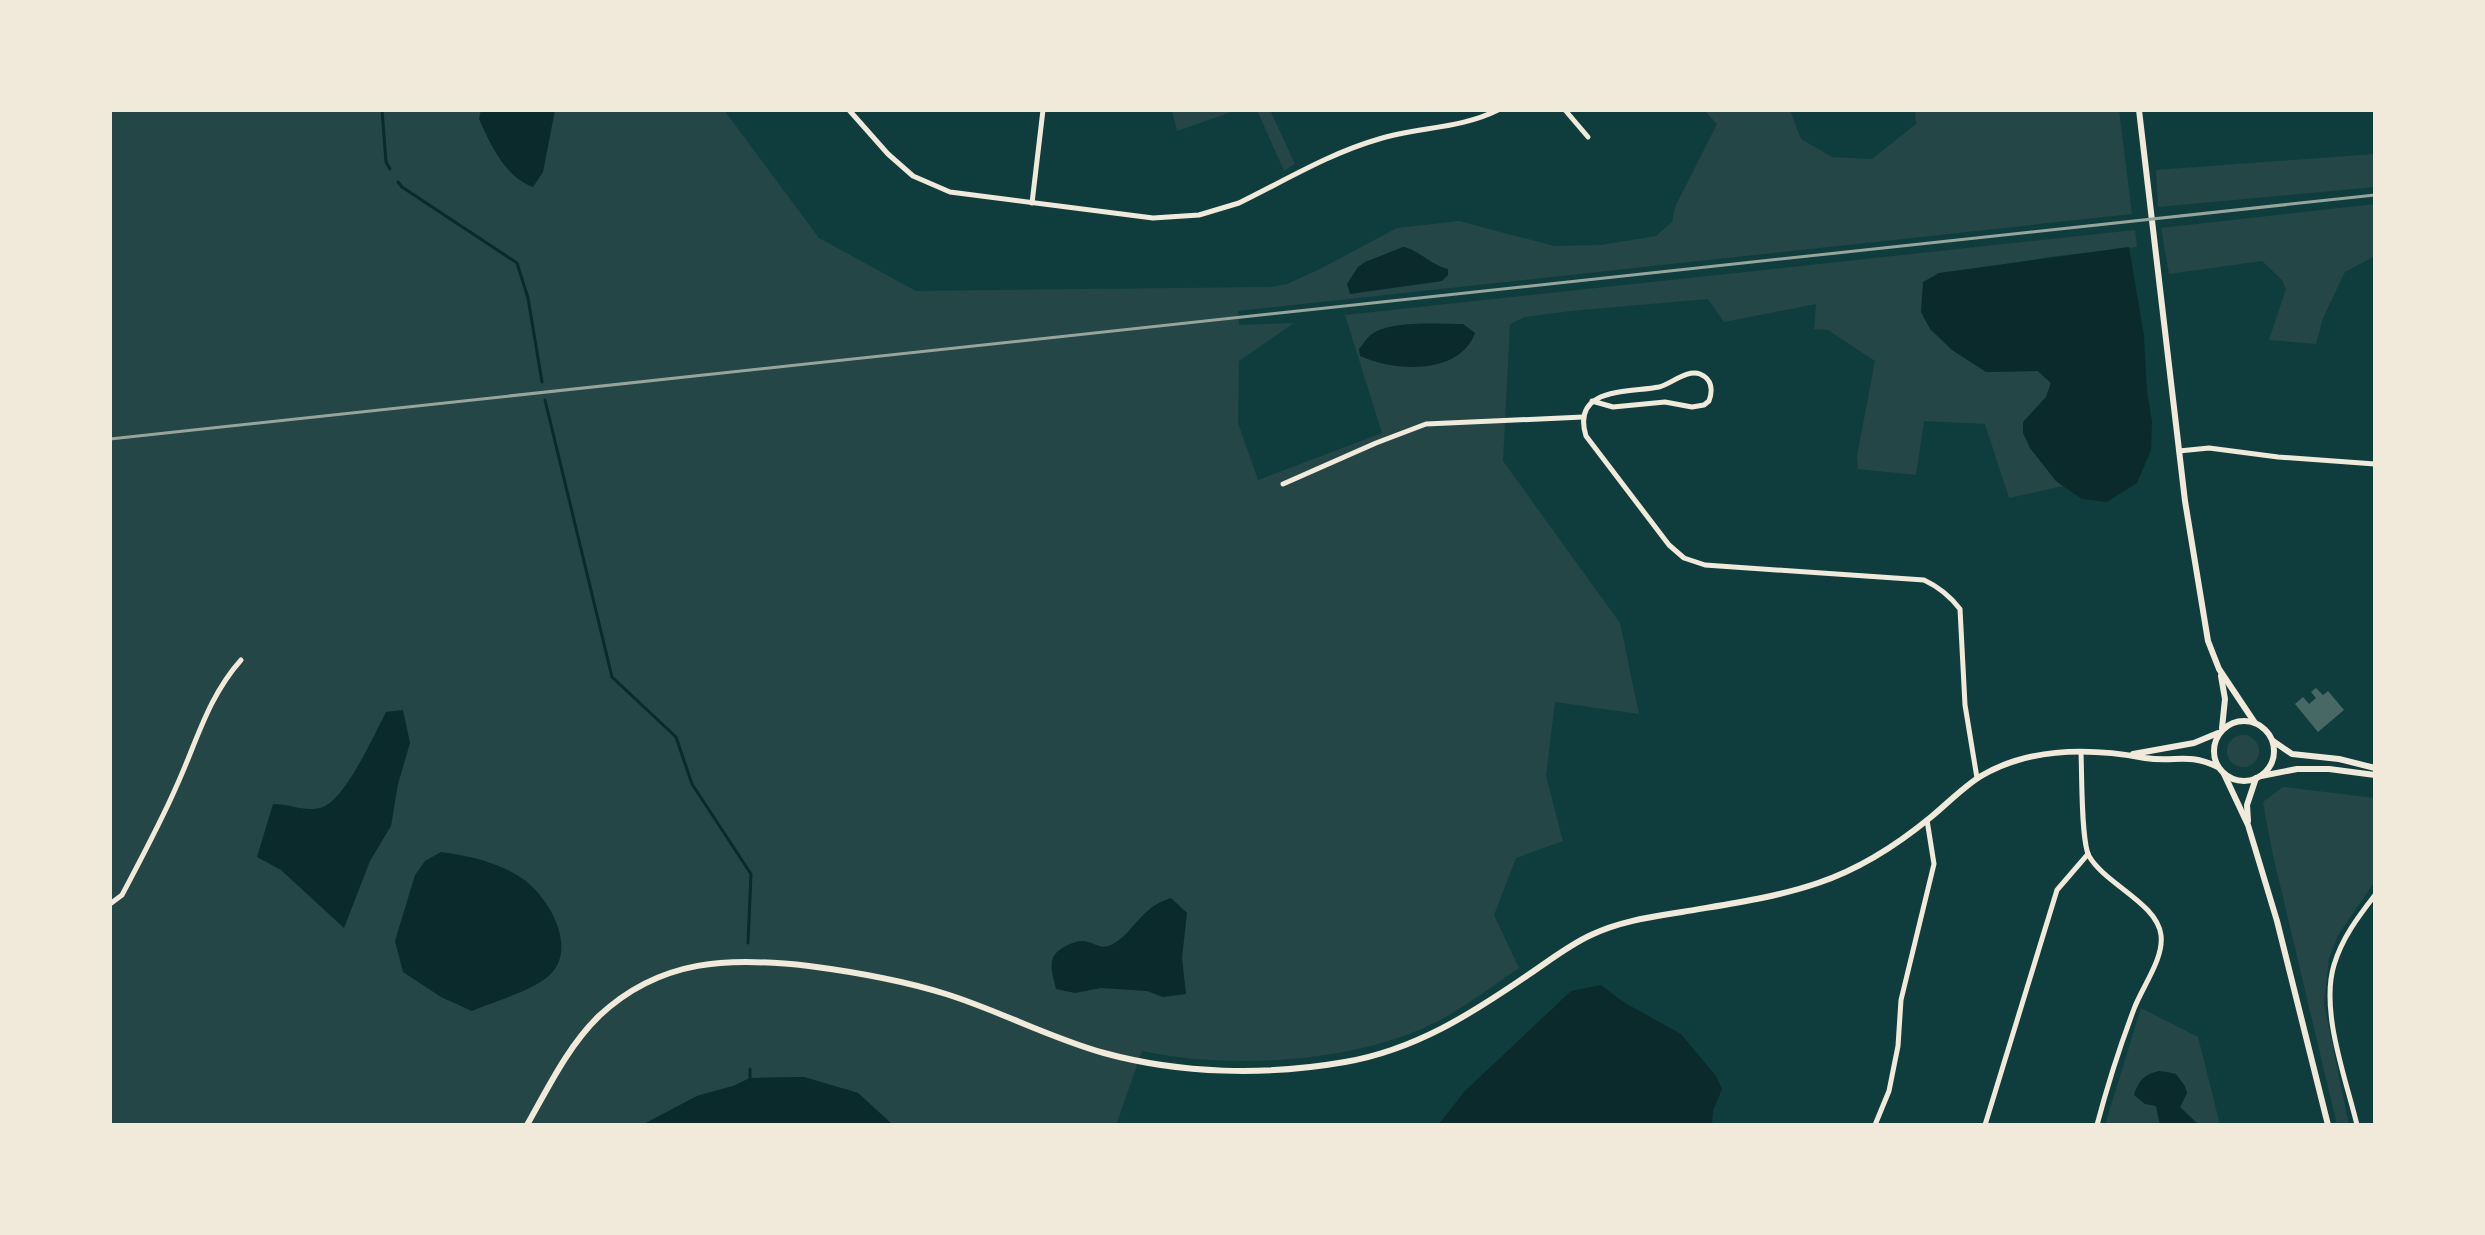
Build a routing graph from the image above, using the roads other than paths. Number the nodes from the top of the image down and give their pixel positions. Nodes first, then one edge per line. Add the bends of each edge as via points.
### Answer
1 (849, 110) edge
2 (1043, 110) edge
3 (1498, 110) edge
4 (1565, 110) edge
5 (2139, 110) edge
6 (1588, 137) dead end
7 (1032, 203) junction
8 (1592, 401) junction
9 (1583, 417) junction
10 (2179, 451) junction
11 (2375, 464) edge
12 (1283, 484) dead end
13 (241, 660) dead end
14 (2219, 669) junction
15 (2255, 723) junction
16 (2221, 731) junction
17 (2273, 741) junction
18 (2081, 753) junction
19 (2129, 755) junction
20 (2218, 767) junction
21 (2375, 768) edge
22 (2224, 774) junction
23 (2375, 775) edge
24 (2258, 777) junction
25 (1977, 778) junction
26 (1927, 820) junction
27 (2248, 825) junction
28 (2088, 854) junction
29 (2375, 895) edge
30 (110, 904) edge
31 (527, 1125) edge
32 (1875, 1125) edge
33 (1985, 1125) edge
34 (2097, 1125) edge
35 (2328, 1125) edge
36 (2357, 1125) edge

1 - 7 street via 913,176 950,192
2 - 7 street
3 - 7 street via 1465,123 1376,139 1239,203 1199,215 1153,218
4 - 6 street
5 - 10 street
8 - 8 street via 1613,407 1665,402 1699,407 1709,401 1712,388 1694,373
8 - 9 street
9 - 12 street via 1426,424
9 - 25 street via 1586,436 1684,558 1705,565 1924,580 1952,598 1960,609 1965,705
10 - 11 street via 2209,448
10 - 14 street via 2208,641
13 - 30 street via 209,705 178,784 122,895
14 - 15 street
14 - 16 street via 2225,699
15 - 16 street via 2240,720
15 - 17 street
16 - 19 street via 2194,743
16 - 20 street via 2213,748
17 - 21 street via 2292,754
17 - 24 street via 2273,760
18 - 19 street
18 - 25 street via 2019,760
18 - 28 street
19 - 20 street via 2160,761 2190,757
20 - 22 street
22 - 24 street via 2242,781
22 - 27 street
23 - 24 street via 2297,769
24 - 27 street via 2247,805
25 - 26 street
26 - 31 street via 1879,855 1817,884 1596,932 1436,1033 1380,1055 1319,1066 1256,1071 1163,1065 1077,1045 947,995 859,973 755,961 689,967 641,986 602,1013 570,1052
26 - 32 street via 1934,864 1901,1000 1889,1091
27 - 35 street
28 - 33 street via 2057,890
28 - 34 street via 2155,918 2161,935
29 - 36 street via 2342,945 2330,989

